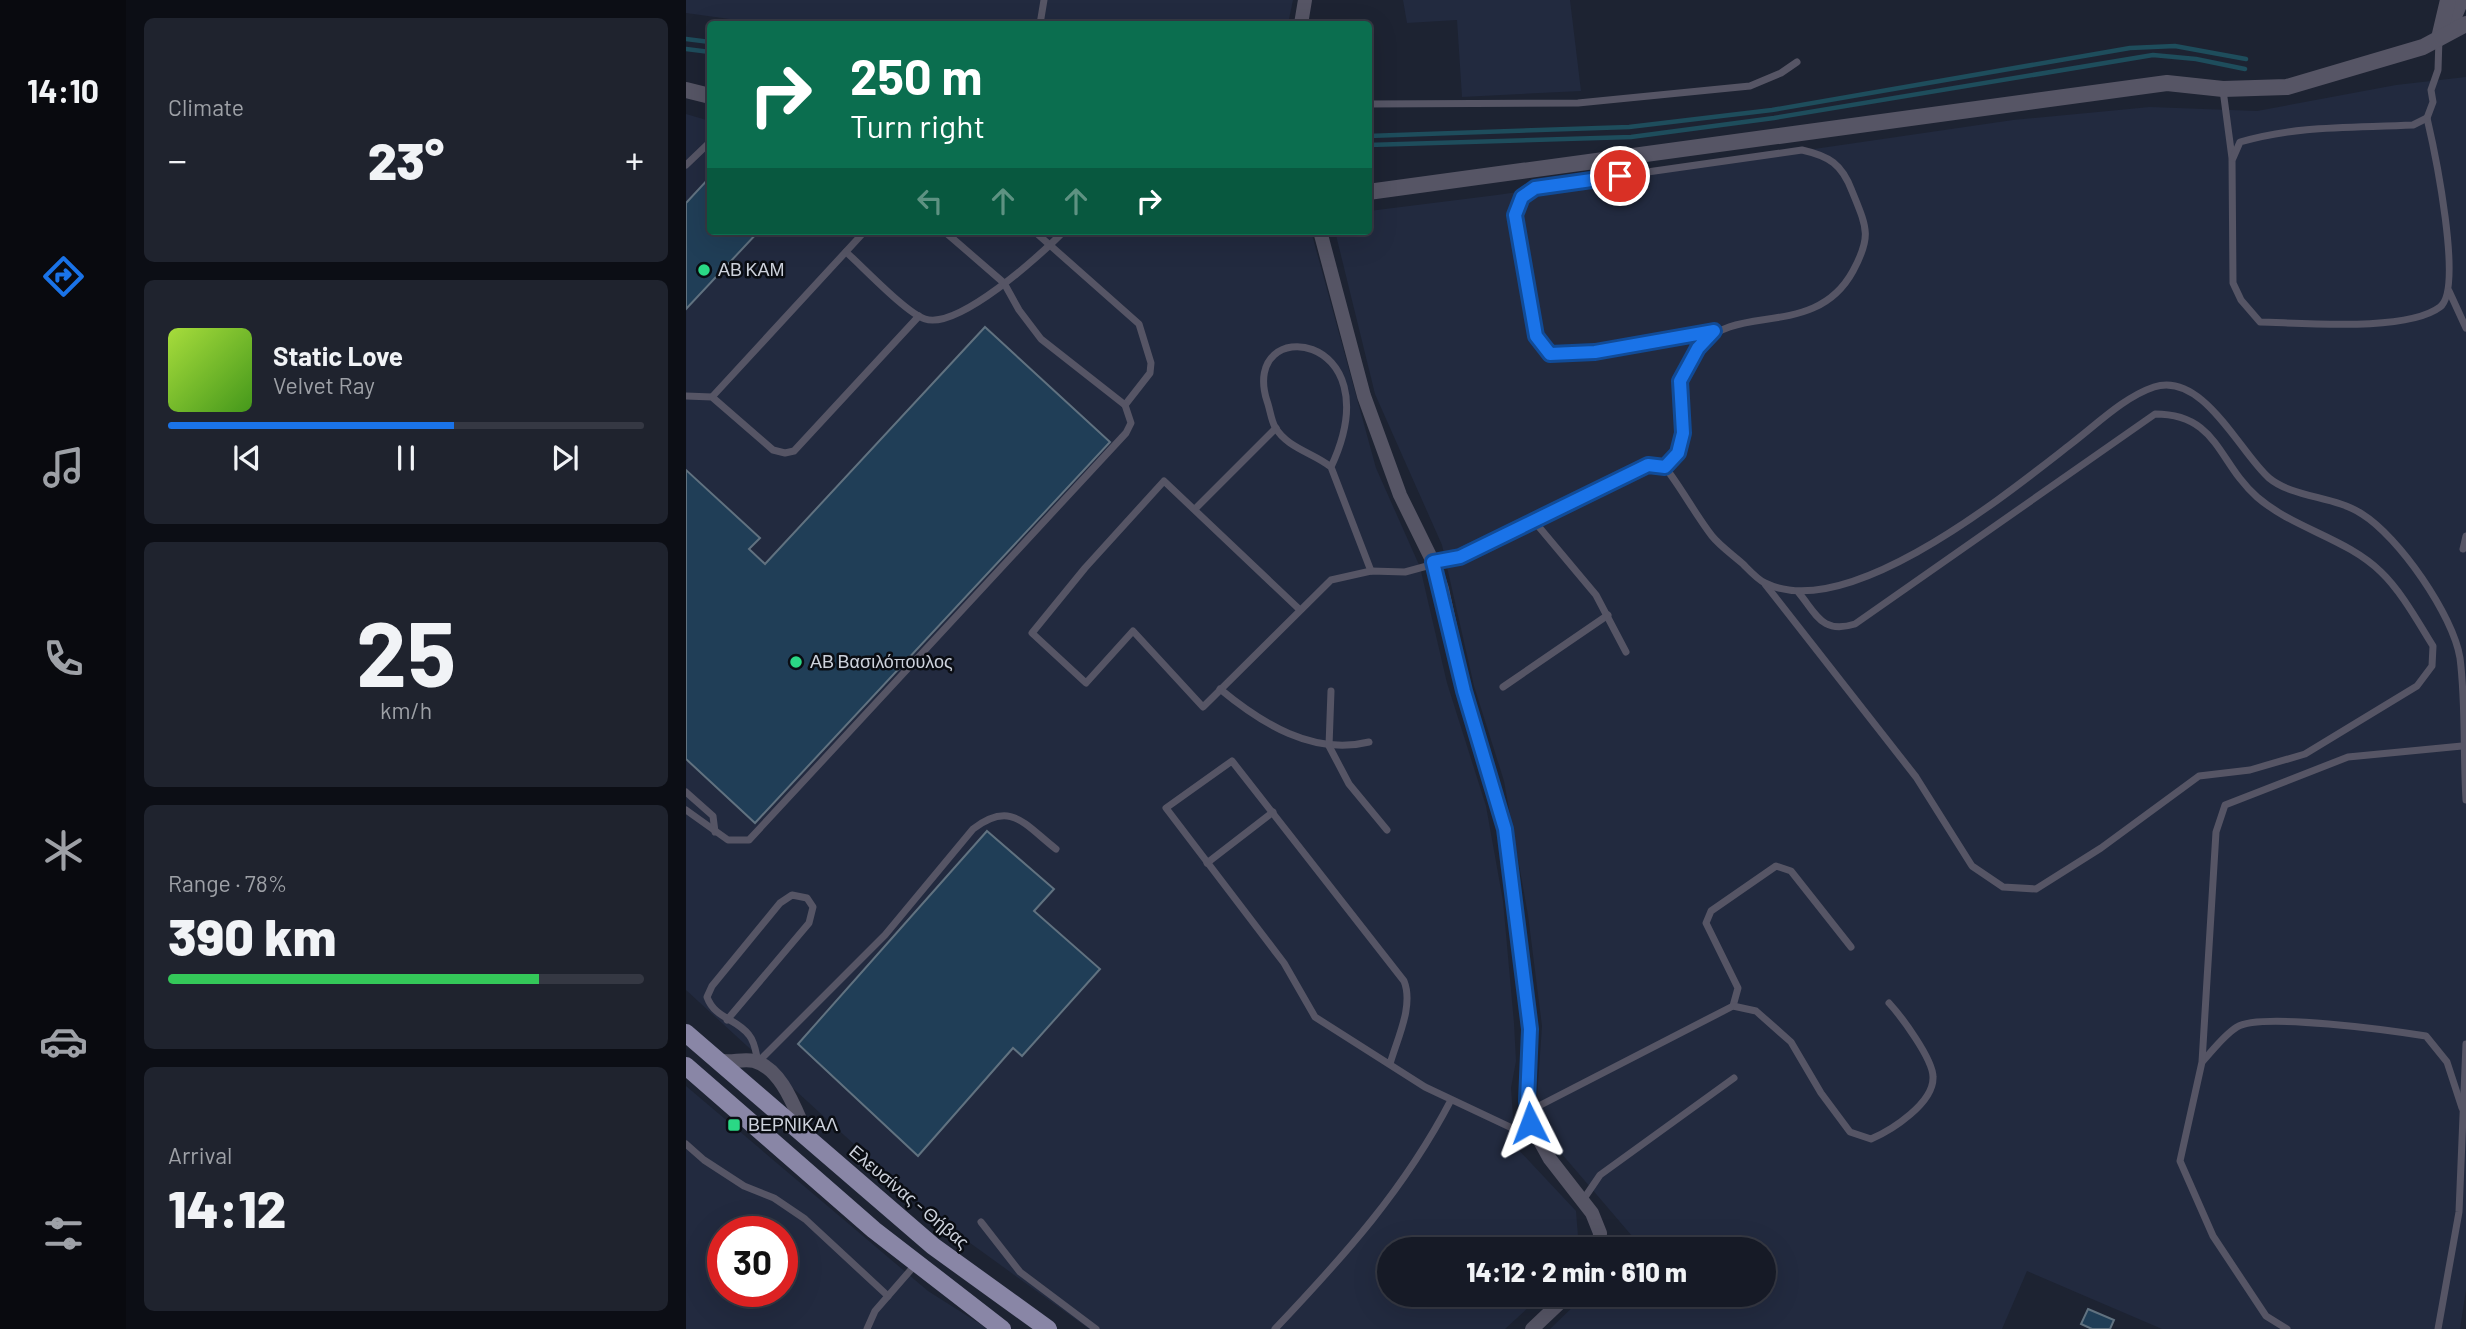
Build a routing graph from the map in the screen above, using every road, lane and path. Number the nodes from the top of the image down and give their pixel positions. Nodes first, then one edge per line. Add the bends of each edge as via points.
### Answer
1 (1044, 0) edge
2 (1305, 0) edge
3 (2448, 0) edge
4 (2461, 0) edge
5 (1040, 21) edge
6 (1301, 21) edge
7 (2466, 24) edge
8 (2443, 34) junction
9 (1797, 62) dead end
10 (2223, 89) junction
11 (686, 90) edge
12 (707, 95) edge
13 (1372, 104) edge
14 (2427, 118) junction
15 (707, 145) edge
16 (2232, 158) junction
17 (686, 165) edge
18 (1372, 191) edge
19 (861, 235) edge
20 (949, 235) edge
21 (1039, 235) edge
22 (1060, 235) edge
23 (1321, 235) edge
24 (1050, 245) junction
25 (846, 252) junction
26 (1004, 283) junction
27 (2449, 291) junction
28 (919, 316) junction
29 (2466, 328) edge
30 (1714, 331) junction
31 (686, 396) edge
32 (712, 397) junction
33 (1125, 405) junction
34 (1276, 428) junction
35 (1331, 467) junction
36 (1665, 467) junction
37 (1195, 509) junction
38 (1534, 521) junction
39 (2466, 536) edge
40 (2463, 549) dead end
41 (1433, 562) junction
42 (1371, 571) junction
43 (1764, 583) junction
44 (1799, 593) junction
45 (1299, 609) junction
46 (1608, 615) junction
47 (1626, 652) dead end
48 (1503, 687) dead end
49 (1220, 689) junction
50 (1331, 691) dead end
51 (1369, 742) dead end
52 (1329, 746) junction
53 (2462, 746) junction
54 (686, 792) edge
55 (2466, 800) edge
56 (686, 810) edge
57 (1273, 812) junction
58 (1387, 830) dead end
59 (715, 832) junction
60 (1056, 849) dead end
61 (1207, 863) junction
62 (1851, 947) dead end
63 (1889, 1003) dead end
64 (1733, 1006) junction
65 (726, 1020) junction
66 (686, 1033) edge
67 (2466, 1044) edge
68 (717, 1060) junction
69 (758, 1062) junction
70 (2202, 1062) junction
71 (1390, 1064) junction
72 (686, 1066) edge
73 (1734, 1078) dead end
74 (1451, 1100) junction
75 (2462, 1108) junction
76 (1528, 1112) junction
77 (1537, 1139) junction
78 (809, 1140) junction
79 (686, 1144) edge
80 (1582, 1201) junction
81 (981, 1222) dead end
82 (1600, 1237) edge
83 (916, 1264) junction
84 (888, 1296) junction
85 (1555, 1307) edge
86 (867, 1329) edge
87 (1002, 1329) edge
88 (1048, 1329) edge
89 (1096, 1329) edge
90 (1275, 1329) edge
91 (1532, 1329) edge
92 (2287, 1329) edge
93 (2438, 1329) edge

1 - 5 lane
2 - 6 street
3 - 8 street
4 - 8 street
7 - 8 street
8 - 10 street via 2423,47 2287,87
8 - 14 lane
9 - 13 lane via 1750,86 1591,102
10 - 16 lane
10 - 18 street via 2155,85
11 - 12 street
14 - 16 lane via 2413,125 2316,126 2267,134 2240,142
14 - 27 lane via 2448,243
15 - 17 lane
16 - 27 lane via 2233,283 2260,322 2412,321 2442,306
19 - 25 lane
20 - 26 lane
21 - 24 lane
22 - 24 lane
23 - 41 street via 1364,397 1400,495
24 - 26 lane
24 - 33 lane via 1139,324 1150,373
25 - 28 lane
25 - 32 lane
26 - 28 lane via 948,318 937,321
26 - 33 lane via 1041,339
27 - 29 lane
28 - 32 lane via 794,451 773,450
30 - 30 lane via 1809,313 1846,283 1867,246 1864,220 1849,182 1828,155 1802,150 1535,188 1522,197 1515,215 1529,301 1536,336 1550,354 1595,352
30 - 36 lane via 1698,348 1680,381 1683,433 1678,453
31 - 32 lane
33 - 59 lane via 1131,423 1126,433 749,840 728,840
34 - 35 lane via 1306,455
34 - 35 lane via 1263,383 1278,351 1297,345 1332,360 1347,407 1341,445
34 - 37 lane
35 - 42 lane
36 - 38 lane via 1648,465
36 - 43 lane via 1712,536
37 - 45 lane
37 - 49 lane via 1164,481 1032,633 1086,683 1133,631 1203,707
38 - 41 lane via 1460,557
38 - 46 lane
39 - 40 lane
41 - 42 lane via 1405,572
41 - 76 street via 1464,691 1505,829 1530,1029
42 - 45 lane via 1331,580
43 - 44 lane
43 - 44 lane via 1916,777 1972,866 2003,887 2036,889 2199,776 2250,770 2305,754 2417,686 2431,666 2434,646 2383,573 2362,556 2284,516 2256,496 2208,435 2189,418 2168,414 2155,414 1855,624 1839,629 1824,624
44 - 53 lane via 1846,583 1911,558 1997,501 2123,404 2156,386 2181,388 2214,411 2270,479 2345,503 2379,525 2399,546 2441,610 2459,654 2464,699
45 - 49 lane
46 - 47 lane
46 - 48 lane
49 - 52 lane via 1274,729
50 - 52 lane
51 - 52 lane
52 - 58 lane via 1349,784
53 - 55 lane
53 - 70 lane via 2347,757 2225,805 2216,832
54 - 59 lane via 713,816
56 - 59 lane
57 - 61 lane
57 - 61 lane via 1232,761 1166,808
57 - 71 lane via 1404,981 1406,1010
60 - 69 lane via 1017,819 996,814 986,818 885,935
61 - 71 lane via 1284,963 1315,1017
62 - 64 lane via 1791,871 1776,866 1711,911 1706,923 1738,988
63 - 64 lane via 1908,1024 1934,1075 1930,1092 1894,1129 1871,1139 1850,1132 1791,1042 1756,1011
64 - 76 lane
65 - 65 lane via 710,1006 707,997 712,986 783,900 792,895 807,898 813,907 809,923
65 - 69 lane via 749,1035
66 - 68 main road, Ελευσίνας - Θήβας
67 - 75 lane
68 - 69 street
68 - 78 main road, Ελευσίνας - Θήβας
69 - 78 street via 780,1083
70 - 75 lane via 2239,1025 2264,1021 2379,1028 2426,1036 2447,1062
70 - 92 lane via 2180,1161 2213,1236 2266,1316
71 - 74 lane
72 - 83 main road
73 - 80 lane via 1600,1175
74 - 77 lane
74 - 90 lane via 1423,1154 1385,1206
75 - 93 lane via 2459,1212
76 - 77 street
77 - 80 street
78 - 88 main road, Ελευσίνας - Θήβας via 933,1246
79 - 84 lane via 744,1186 774,1198 805,1219
80 - 82 street via 1592,1213
81 - 89 lane via 1020,1272
83 - 84 lane
83 - 87 main road
84 - 86 lane
85 - 91 street

